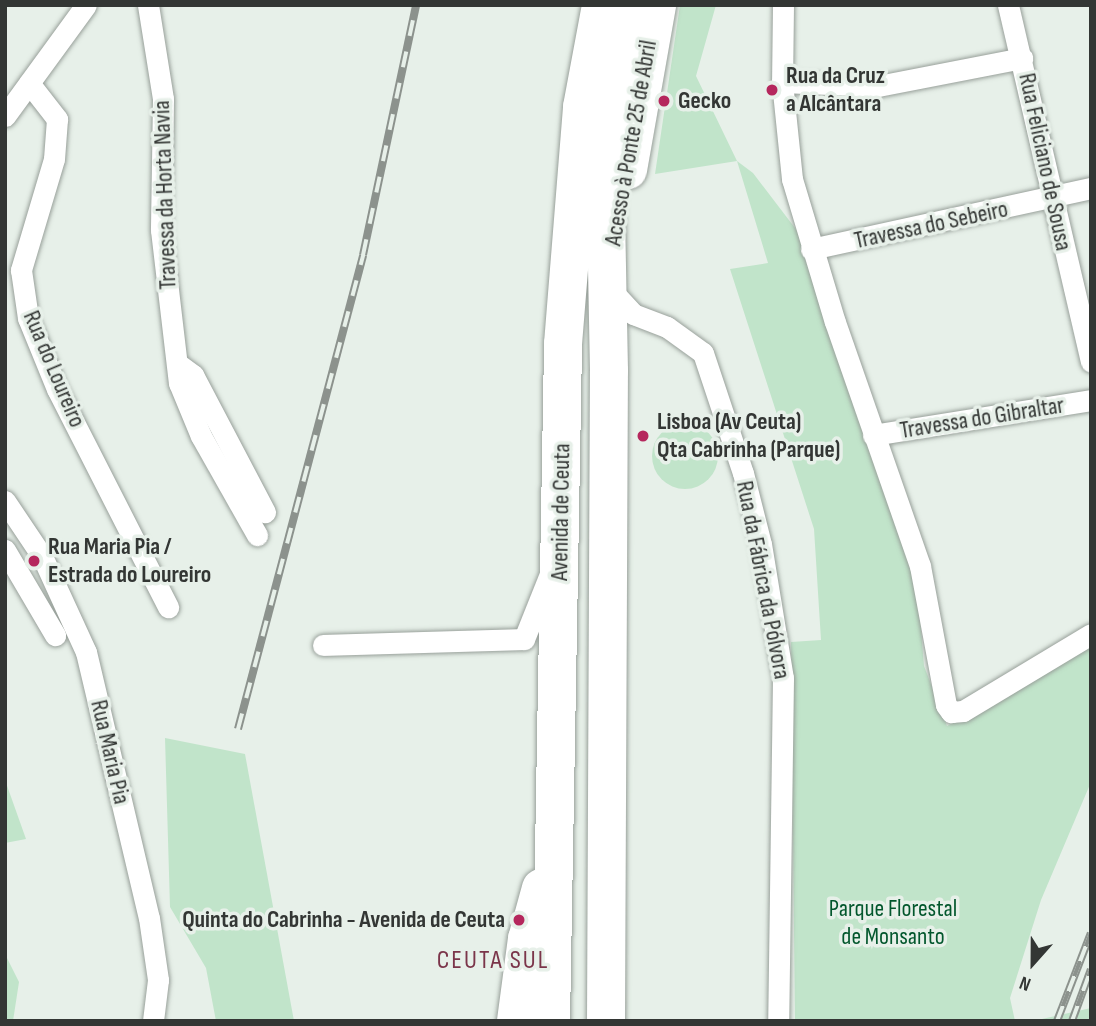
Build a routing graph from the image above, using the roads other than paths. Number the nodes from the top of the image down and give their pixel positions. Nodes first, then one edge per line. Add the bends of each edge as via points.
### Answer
1 (86, 5) edge
2 (148, 5) edge
3 (601, 5) edge
4 (628, 5) edge
5 (657, 5) edge
6 (783, 5) edge
7 (1008, 5) edge
8 (1022, 58) junction
9 (782, 82) junction
10 (29, 83) junction
11 (5, 116) edge
12 (1091, 188) edge
13 (1053, 200) junction
14 (811, 249) junction
15 (606, 282) junction
16 (1091, 360) edge
17 (178, 364) junction
18 (1091, 400) edge
19 (873, 435) junction
20 (5, 500) edge
21 (265, 512) dead end
22 (257, 535) dead end
23 (560, 550) junction
24 (5, 551) edge
25 (168, 607) dead end
26 (1091, 634) edge
27 (55, 635) dead end
28 (323, 645) dead end
29 (557, 828) junction
30 (153, 1021) edge
31 (516, 1021) edge
32 (551, 1021) edge
33 (606, 1021) edge
34 (778, 1021) edge

1 - 10 street
2 - 17 street, Travessa da Horta Navia via 163,99 161,230
3 - 23 highway, Avenida de Ceuta via 582,107 563,344
4 - 15 highway, Avenida de Ceuta via 605,153
5 - 15 highway, Acesso à Ponte 25 de Abril
6 - 9 street
7 - 8 street, Rua Feliciano de Sousa
8 - 9 street via 878,86
8 - 13 street, Rua Feliciano de Sousa
9 - 14 street via 792,180
10 - 11 street
10 - 25 street, Rua do Loureiro via 57,118 54,159 21,270 28,318 58,389
12 - 13 street, Travessa do Sebeiro
13 - 14 street, Travessa do Sebeiro
13 - 16 street, Rua Feliciano de Sousa
14 - 19 street
15 - 33 highway, Avenida de Ceuta
15 - 34 street, Rua da Fábrica da Pólvora via 617,301 633,314 667,327 702,353 743,472 761,544 783,678
17 - 21 street via 193,375
17 - 22 street, Travessa da Horta Navia via 179,383 201,436
18 - 19 street, Travessa do Gibraltar
19 - 26 street via 920,566 949,710 970,707
20 - 30 street, Rua Maria Pia via 42,556 86,652 149,918 158,980
23 - 28 street via 524,639
23 - 29 highway, Avenida de Ceuta
24 - 27 street
29 - 31 highway via 527,939
29 - 32 highway, Avenida de Ceuta

